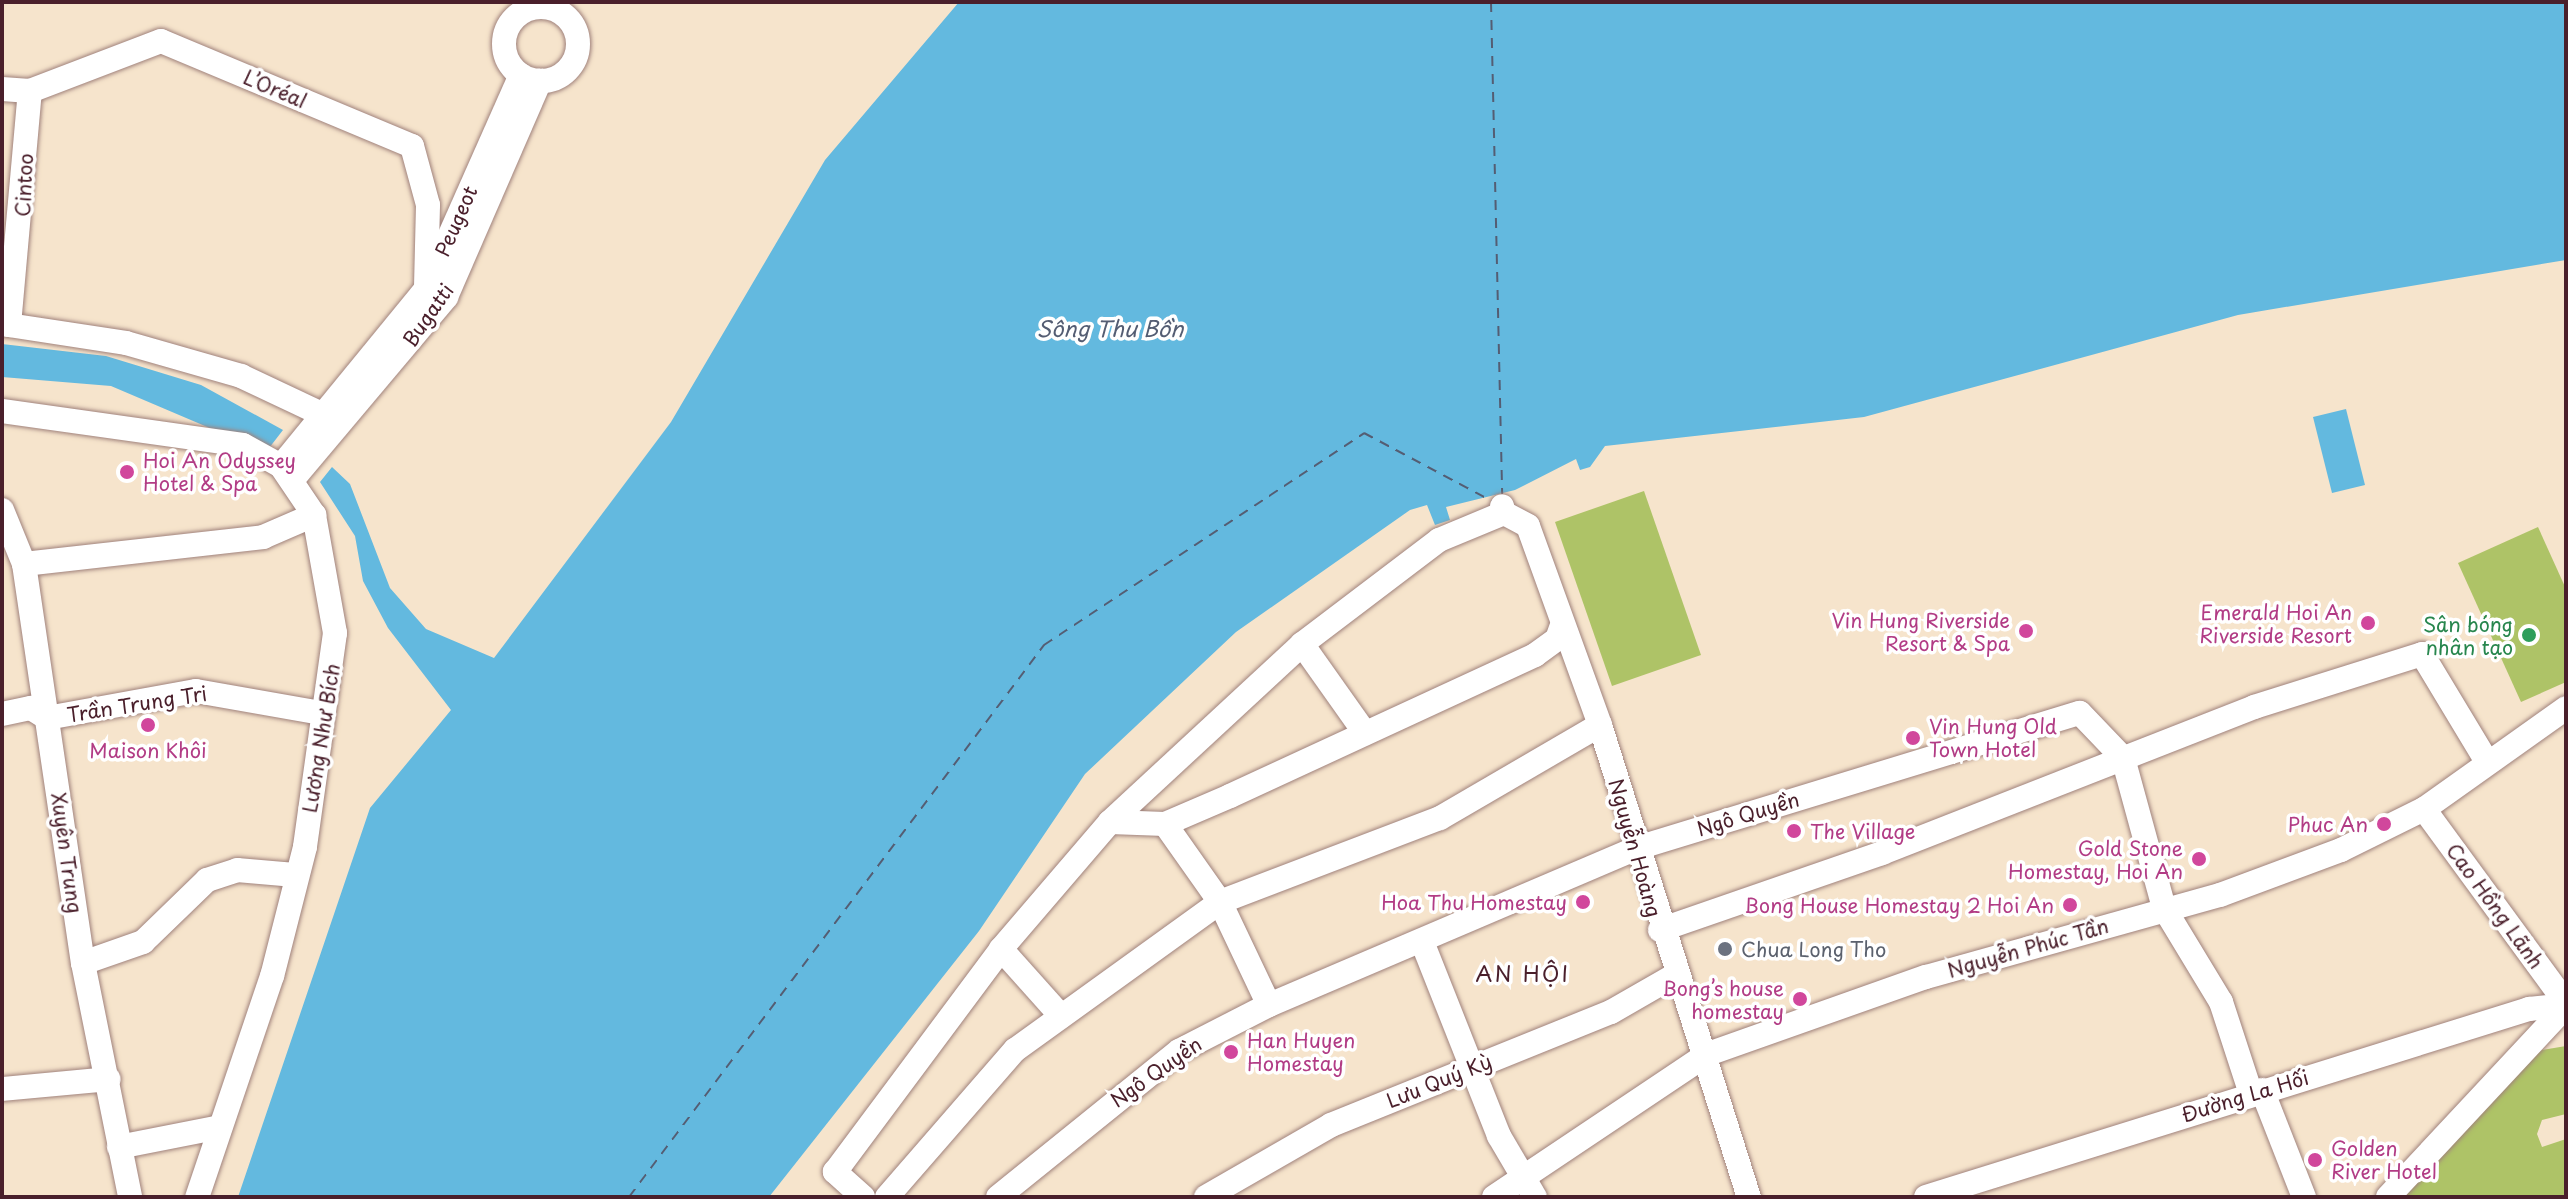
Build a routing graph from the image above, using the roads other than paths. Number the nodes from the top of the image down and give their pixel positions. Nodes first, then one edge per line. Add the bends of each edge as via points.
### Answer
1 (525, 7) edge
2 (530, 78) junction
3 (2, 89) edge
4 (30, 91) junction
5 (13, 162) edge
6 (12, 219) edge
7 (10, 266) edge
8 (426, 289) junction
9 (5, 325) edge
10 (2, 411) edge
11 (324, 415) junction
12 (287, 472) junction
13 (2, 510) edge
14 (314, 515) junction
15 (24, 564) junction
16 (1562, 625) junction
17 (1302, 644) junction
18 (2565, 712) edge
19 (321, 713) junction
20 (2, 714) edge
21 (47, 718) junction
22 (1600, 725) junction
23 (1365, 733) junction
24 (2123, 758) junction
25 (2486, 760) junction
26 (2424, 809) junction
27 (1110, 822) junction
28 (1165, 824) junction
29 (1634, 849) junction
30 (295, 875) junction
31 (1220, 902) junction
32 (2164, 908) junction
33 (1660, 930) junction
34 (1423, 944) junction
35 (1001, 949) junction
36 (83, 963) junction
37 (1677, 974) junction
38 (1269, 1005) junction
39 (2566, 1005) edge
40 (1061, 1016) junction
41 (1708, 1054) junction
42 (1469, 1068) junction
43 (109, 1079) junction
44 (2, 1089) edge
45 (2257, 1092) junction
46 (220, 1127) junction
47 (119, 1147) junction
48 (1531, 1186) edge
49 (130, 1197) edge
50 (197, 1197) edge
51 (863, 1197) edge
52 (887, 1197) edge
53 (998, 1197) edge
54 (1206, 1197) edge
55 (1494, 1197) edge
56 (1749, 1197) edge
57 (1926, 1197) edge
58 (2304, 1197) edge
59 (2388, 1197) edge

1 - 2 street via 504,44
1 - 2 street via 558,11 575,28 572,64
2 - 8 street, Peugeot
2 - 12 street, Bugatti via 446,297
3 - 4 street, L’Oréal
4 - 5 street, Cintoo
4 - 8 street, L’Oréal via 161,41 412,146 428,205
5 - 6 street, Cintoo
6 - 7 street, Cintoo
7 - 9 street, Cintoo
8 - 11 street, Peugeot
9 - 11 street via 126,343 241,376
10 - 12 street via 243,445
11 - 12 street, Peugeot
12 - 14 street, Lương Như Bích
13 - 15 street, Xuyên Trung
14 - 15 street via 263,537
14 - 19 street, Lương Như Bích via 335,633
15 - 21 street, Xuyên Trung
16 - 17 street, Nguyễn Hoàng via 1528,526 1503,510 1439,540
16 - 22 street, Nguyễn Hoàng
16 - 23 street via 1557,639 1535,655
17 - 23 street
17 - 27 street
18 - 25 street, Nguyễn Phúc Tần
19 - 21 street, Trần Trung Tri via 196,691
19 - 30 street, Lương Như Bích via 305,847
20 - 21 street, Trần Trung Tri via 31,708
21 - 36 street, Xuyên Trung
22 - 29 street, Nguyễn Hoàng
22 - 31 street via 1440,818
23 - 28 street
24 - 25 street via 2422,654
24 - 29 street, Ngô Quyền via 2080,713
24 - 32 street
24 - 33 street
25 - 26 street, Nguyễn Phúc Tần
26 - 32 street, Nguyễn Phúc Tần via 2341,850
26 - 39 street, Cao Hồng Lãnh
27 - 28 street
27 - 35 street
28 - 31 street
29 - 33 street, Nguyễn Hoàng
29 - 34 street, Ngô Quyền
30 - 36 street via 237,870 207,880 143,942
30 - 46 street, Lương Như Bích via 272,976
31 - 38 street
31 - 40 street
32 - 41 street, Nguyễn Phúc Tần via 1926,977
32 - 45 street via 2221,1002
33 - 37 street, Nguyễn Hoàng
34 - 38 street, Ngô Quyền
34 - 42 street
35 - 40 street
35 - 51 street via 835,1172
36 - 43 street, Xuyên Trung
37 - 41 street, Nguyễn Hoàng
37 - 42 street, Lưu Quý Kỳ via 1611,1012
38 - 53 street, Ngô Quyền via 1179,1051
39 - 45 street, Đường La Hối
39 - 59 street
40 - 52 street via 1015,1050
41 - 48 street, Nguyễn Phúc Tần
41 - 56 street, Nguyễn Hoàng
42 - 48 street via 1499,1136
42 - 54 street, Lưu Quý Kỳ via 1331,1125
43 - 44 street
43 - 47 street, Xuyên Trung
45 - 57 street, Đường La Hối
45 - 58 street
46 - 47 street
46 - 50 street, Lương Như Bích
47 - 49 street, Xuyên Trung
48 - 55 street, Nguyễn Phúc Tần

